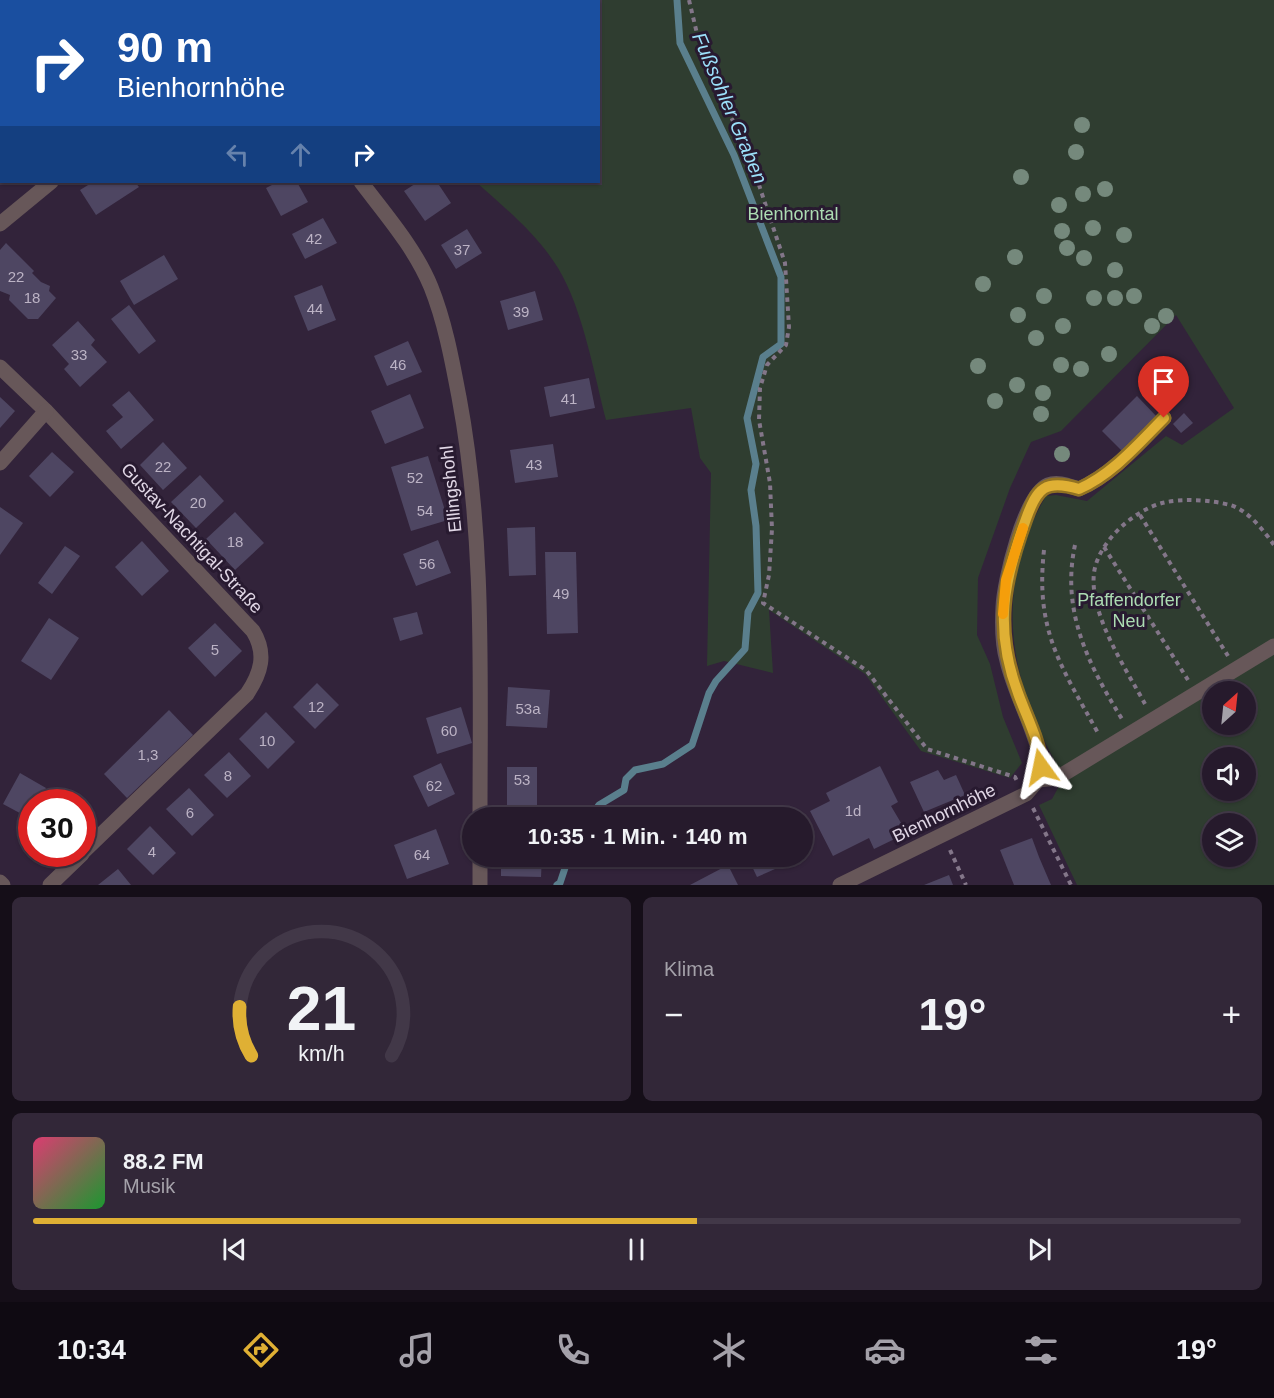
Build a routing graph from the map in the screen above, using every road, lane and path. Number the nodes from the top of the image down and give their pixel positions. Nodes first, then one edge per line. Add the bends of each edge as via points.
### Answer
1 (689, 0) edge
2 (50, 183) edge
3 (362, 183) edge
4 (0, 224) edge
5 (0, 367) edge
6 (46, 411) junction
7 (1164, 418) dead end
8 (0, 463) edge
9 (1139, 514) junction
10 (1075, 545) dead end
11 (1274, 545) edge
12 (1104, 547) junction
13 (1044, 550) dead end
14 (1274, 646) edge
15 (1237, 669) junction
16 (1197, 694) junction
17 (1154, 720) junction
18 (1132, 735) junction
19 (1107, 749) junction
20 (1038, 780) junction
21 (1026, 794) junction
22 (480, 807) edge
23 (1034, 810) dead end
24 (96, 840) edge
25 (949, 849) dead end
26 (68, 867) edge
27 (480, 867) edge
28 (50, 885) edge
29 (480, 885) edge
30 (840, 885) edge
31 (966, 885) edge
32 (1071, 885) edge

1 - 21 path via 699,42 754,170 785,263 788,336 786,345 767,365 760,388 759,420 770,483 772,528 763,603 866,670 927,748 1015,777
2 - 4 street
3 - 22 street, Ellingshohl via 408,247 430,286 457,386 478,560
5 - 6 street, Gustav-Nachtigal-Straße
6 - 8 street
6 - 24 street, Gustav-Nachtigal-Straße via 253,631 262,661 247,694
7 - 20 street via 1115,467 1088,485 1079,489 1058,483 1041,489 1013,553 1003,606 1006,660 1039,749
9 - 11 path via 1162,503 1197,501 1233,506 1257,524
9 - 12 path
9 - 15 path
10 - 18 path via 1069,574 1075,626 1089,663
12 - 16 path
12 - 17 path via 1094,573 1099,609
13 - 19 path via 1041,602 1049,640
14 - 15 street
15 - 16 street
16 - 17 street
17 - 18 street
18 - 19 street
19 - 20 street via 1057,778
20 - 21 street, Bienhornhöhe
21 - 30 street, Bienhornhöhe
23 - 32 path
25 - 31 path
26 - 28 street, Gustav-Nachtigal-Straße
27 - 29 street

